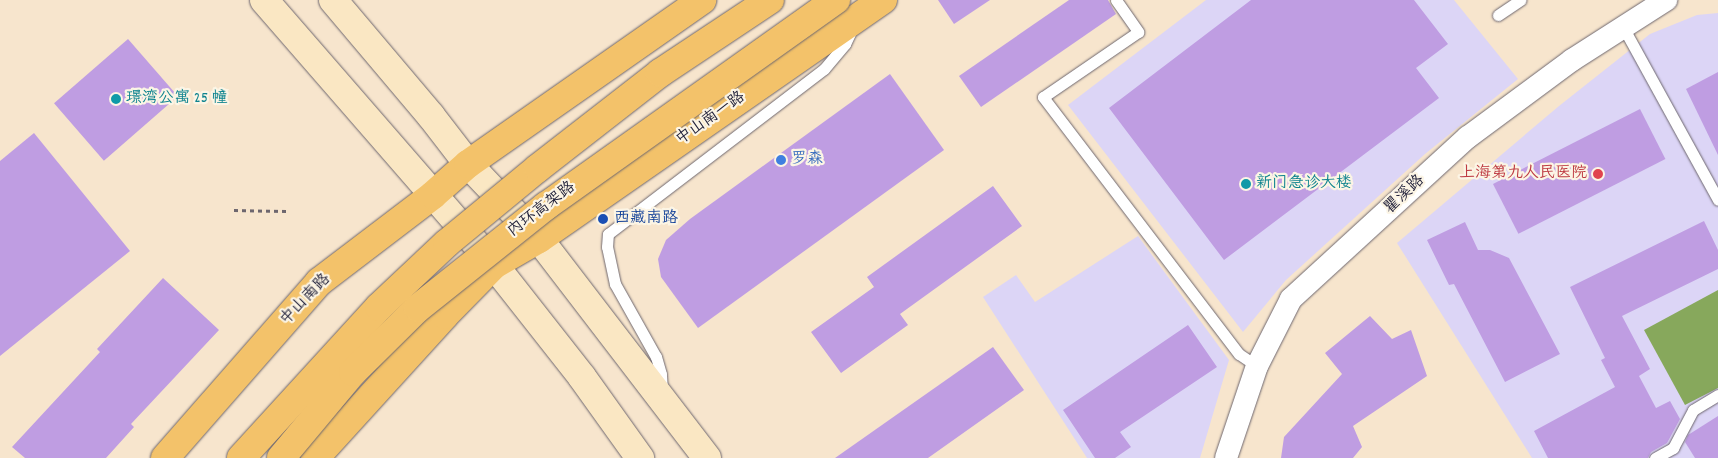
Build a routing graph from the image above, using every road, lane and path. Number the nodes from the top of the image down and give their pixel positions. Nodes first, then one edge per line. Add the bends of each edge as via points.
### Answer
1 (264, 0) edge
2 (333, 0) edge
3 (702, 0) edge
4 (770, 0) edge
5 (836, 0) edge
6 (883, 0) edge
7 (1116, 0) edge
8 (1520, 0) edge
9 (1666, 0) edge
10 (1498, 15) dead end
11 (859, 17) junction
12 (1622, 26) junction
13 (468, 164) junction
14 (434, 195) junction
15 (1718, 200) edge
16 (234, 210) dead end
17 (287, 211) dead end
18 (539, 239) junction
19 (494, 265) junction
20 (1257, 366) junction
21 (1718, 395) edge
22 (662, 399) junction
23 (165, 458) edge
24 (241, 458) edge
25 (281, 458) edge
26 (315, 458) edge
27 (640, 458) edge
28 (707, 458) edge
29 (1226, 458) edge
30 (1655, 458) edge

1 - 14 main road
2 - 13 main road
3 - 13 main road
4 - 24 main road, 内环高架路, bridge via 660,73 446,243 379,307
5 - 25 main road, 内环高架路, bridge via 546,206 418,308 353,372
6 - 11 main road, 中山南一路
7 - 20 lane via 1138,32 1043,97 1239,354
8 - 10 lane
9 - 12 street, 瞿溪路
11 - 18 main road, 中山南一路
11 - 22 lane via 845,44 824,69 608,234 607,247 615,284 656,357 661,374
12 - 15 lane
12 - 20 street, 瞿溪路 via 1468,137 1291,299
13 - 14 main road, 中山南路
13 - 18 main road
14 - 19 main road
14 - 23 main road, 中山南路 via 319,282
16 - 17 path
18 - 19 main road
18 - 22 main road
19 - 26 main road via 444,315
19 - 27 main road via 582,377
20 - 29 street, 瞿溪路
21 - 30 lane via 1693,410 1673,448
22 - 28 main road

